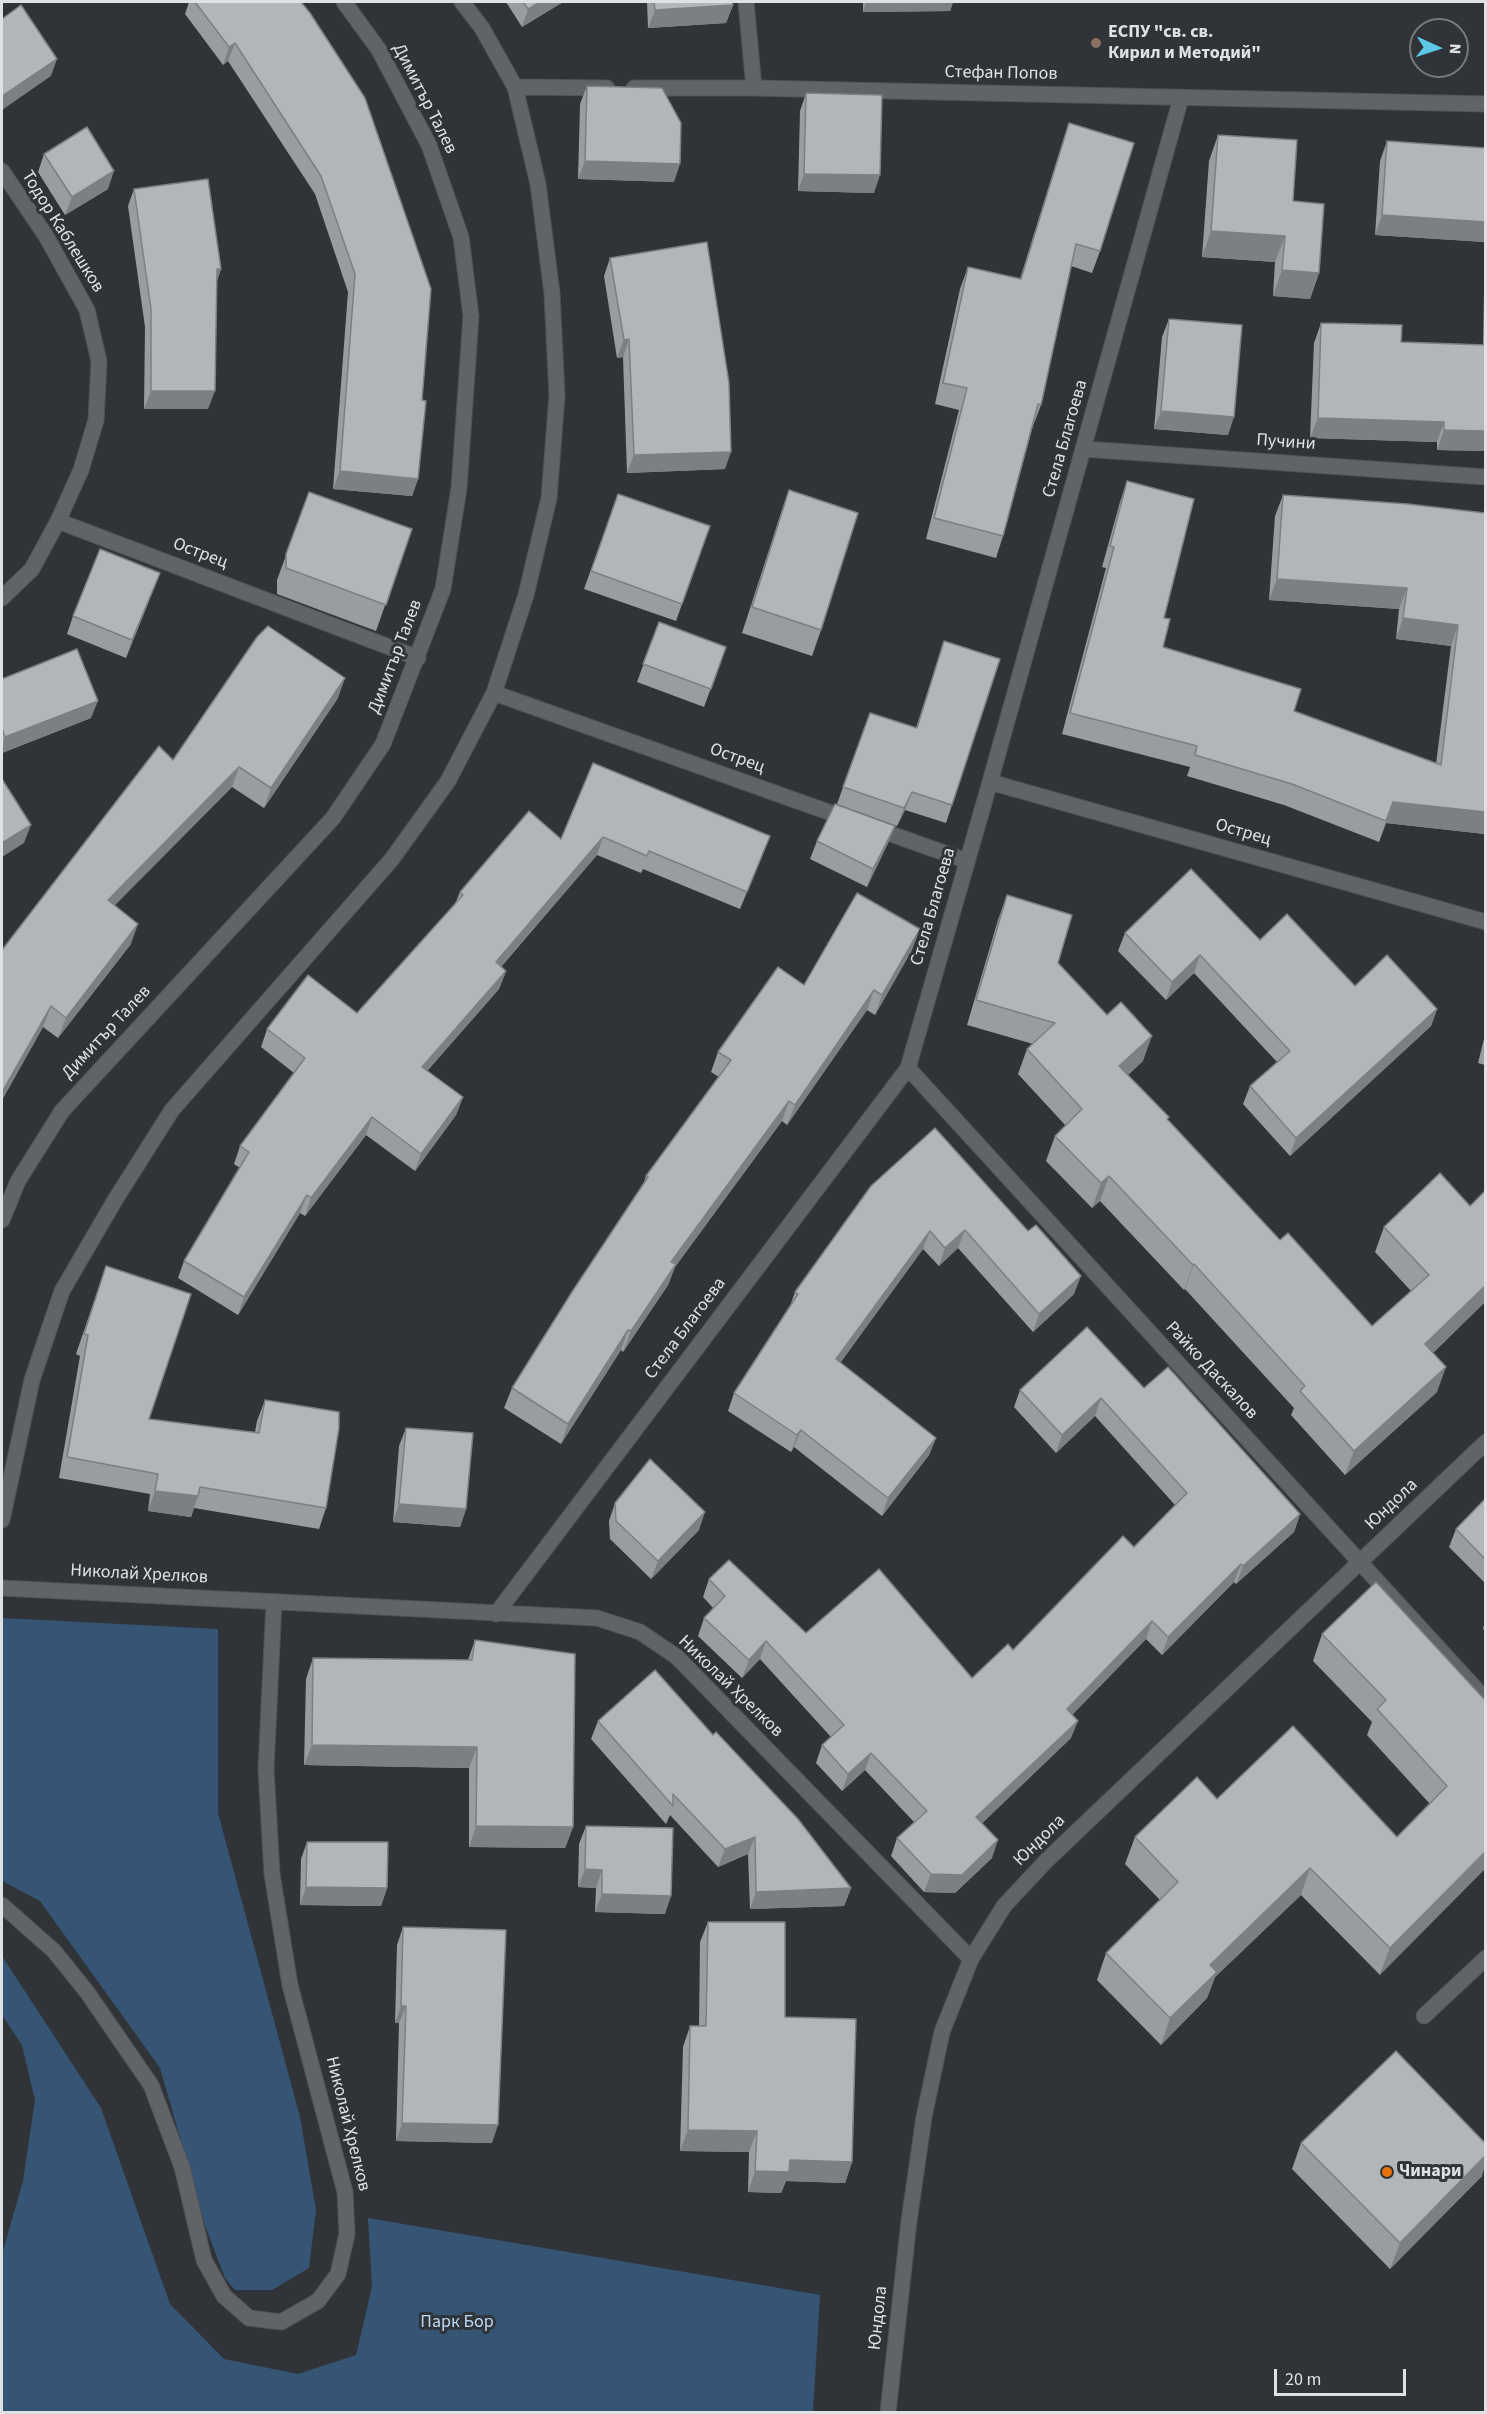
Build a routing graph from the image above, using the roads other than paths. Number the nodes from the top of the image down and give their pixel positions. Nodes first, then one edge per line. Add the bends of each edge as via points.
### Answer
1 (344, 2) edge
2 (462, 2) edge
3 (746, 2) edge
4 (515, 87) junction
5 (754, 88) junction
6 (1181, 98) junction
7 (1485, 104) edge
8 (2, 171) edge
9 (1084, 448) junction
10 (1485, 477) edge
11 (58, 521) junction
12 (2, 598) edge
13 (418, 658) junction
14 (494, 693) junction
15 (990, 782) junction
16 (967, 861) junction
17 (1485, 922) edge
18 (908, 1068) junction
19 (2, 1220) edge
20 (1485, 1443) edge
21 (2, 1520) edge
22 (1360, 1562) junction
23 (2, 1588) edge
24 (274, 1602) junction
25 (496, 1614) junction
26 (1485, 1700) edge
27 (2, 1905) edge
28 (1485, 1958) edge
29 (971, 1959) junction
30 (1424, 2016) dead end
31 (888, 2412) edge

1 - 13 street, Димитър Талев via 379,50 429,145 461,237 471,316 459,488 447,566 443,589
2 - 4 street via 482,28
3 - 5 street
4 - 5 street, Стефан Попов
4 - 14 street via 538,184 552,293 558,396 549,498 526,596
5 - 6 street, Стефан Попов
6 - 7 street, Стефан Попов
6 - 9 street, Стела Благоева
8 - 11 street, Тодор Каблешков via 46,236 87,310 99,361 96,420 81,470
9 - 10 street, Пучини
9 - 15 street, Стела Благоева
11 - 12 street via 32,569
11 - 13 street, Острец
13 - 19 street, Димитър Талев via 383,744 333,818 62,1111 18,1181
14 - 16 street, Острец
14 - 21 street via 448,781 392,859 172,1110 115,1200 62,1291 32,1380
15 - 16 street, Стела Благоева
15 - 17 street, Острец
16 - 18 street, Стела Благоева
18 - 22 street, Райко Даскалов
18 - 25 street, Стела Благоева
20 - 22 street, Юндола
22 - 26 street, Райко Даскалов
22 - 29 street, Юндола via 1047,1860 1004,1906
23 - 24 street, Николай Хрелков
24 - 25 street, Николай Хрелков
24 - 27 street, Николай Хрелков via 266,1769 272,1874 290,1985 345,2193 348,2234 338,2274 318,2301 281,2322 249,2318 224,2296 204,2260 182,2167 151,2085 54,1951
25 - 29 street, Николай Хрелков via 597,1618 640,1632 677,1657
28 - 30 street
29 - 31 street, Юндола via 942,2032 924,2117

